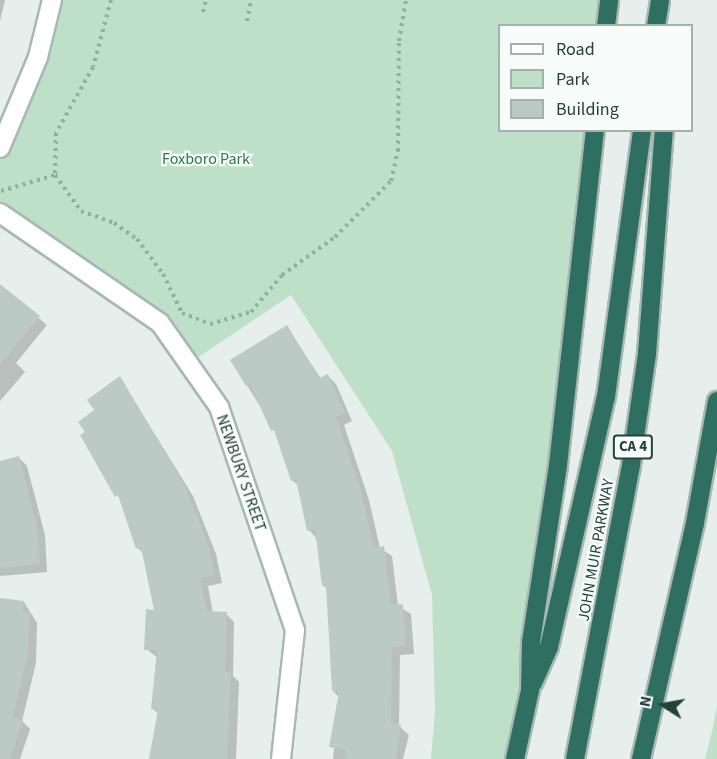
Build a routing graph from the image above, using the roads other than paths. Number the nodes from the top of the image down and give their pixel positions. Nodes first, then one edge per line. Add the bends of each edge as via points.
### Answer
1 (52, 0) edge
2 (609, 0) edge
3 (660, 0) edge
4 (669, 0) edge
5 (606, 24) edge
6 (656, 24) edge
7 (668, 24) edge
8 (596, 132) edge
9 (642, 132) edge
10 (664, 132) edge
11 (0, 148) edge
12 (0, 213) edge
13 (717, 401) edge
14 (530, 690) junction
15 (281, 759) edge
16 (515, 759) edge
17 (575, 759) edge
18 (641, 759) edge

1 - 11 street via 38,57
2 - 5 highway
3 - 6 highway
4 - 7 highway
8 - 14 highway via 558,465 531,642
9 - 14 highway via 606,398 549,648
10 - 17 highway, JOHN MUIR PARKWAY / CA 4 via 640,398 612,576
12 - 15 street, NEWBURY STREET via 160,324 219,407 295,630
13 - 18 highway via 691,544
14 - 16 highway

